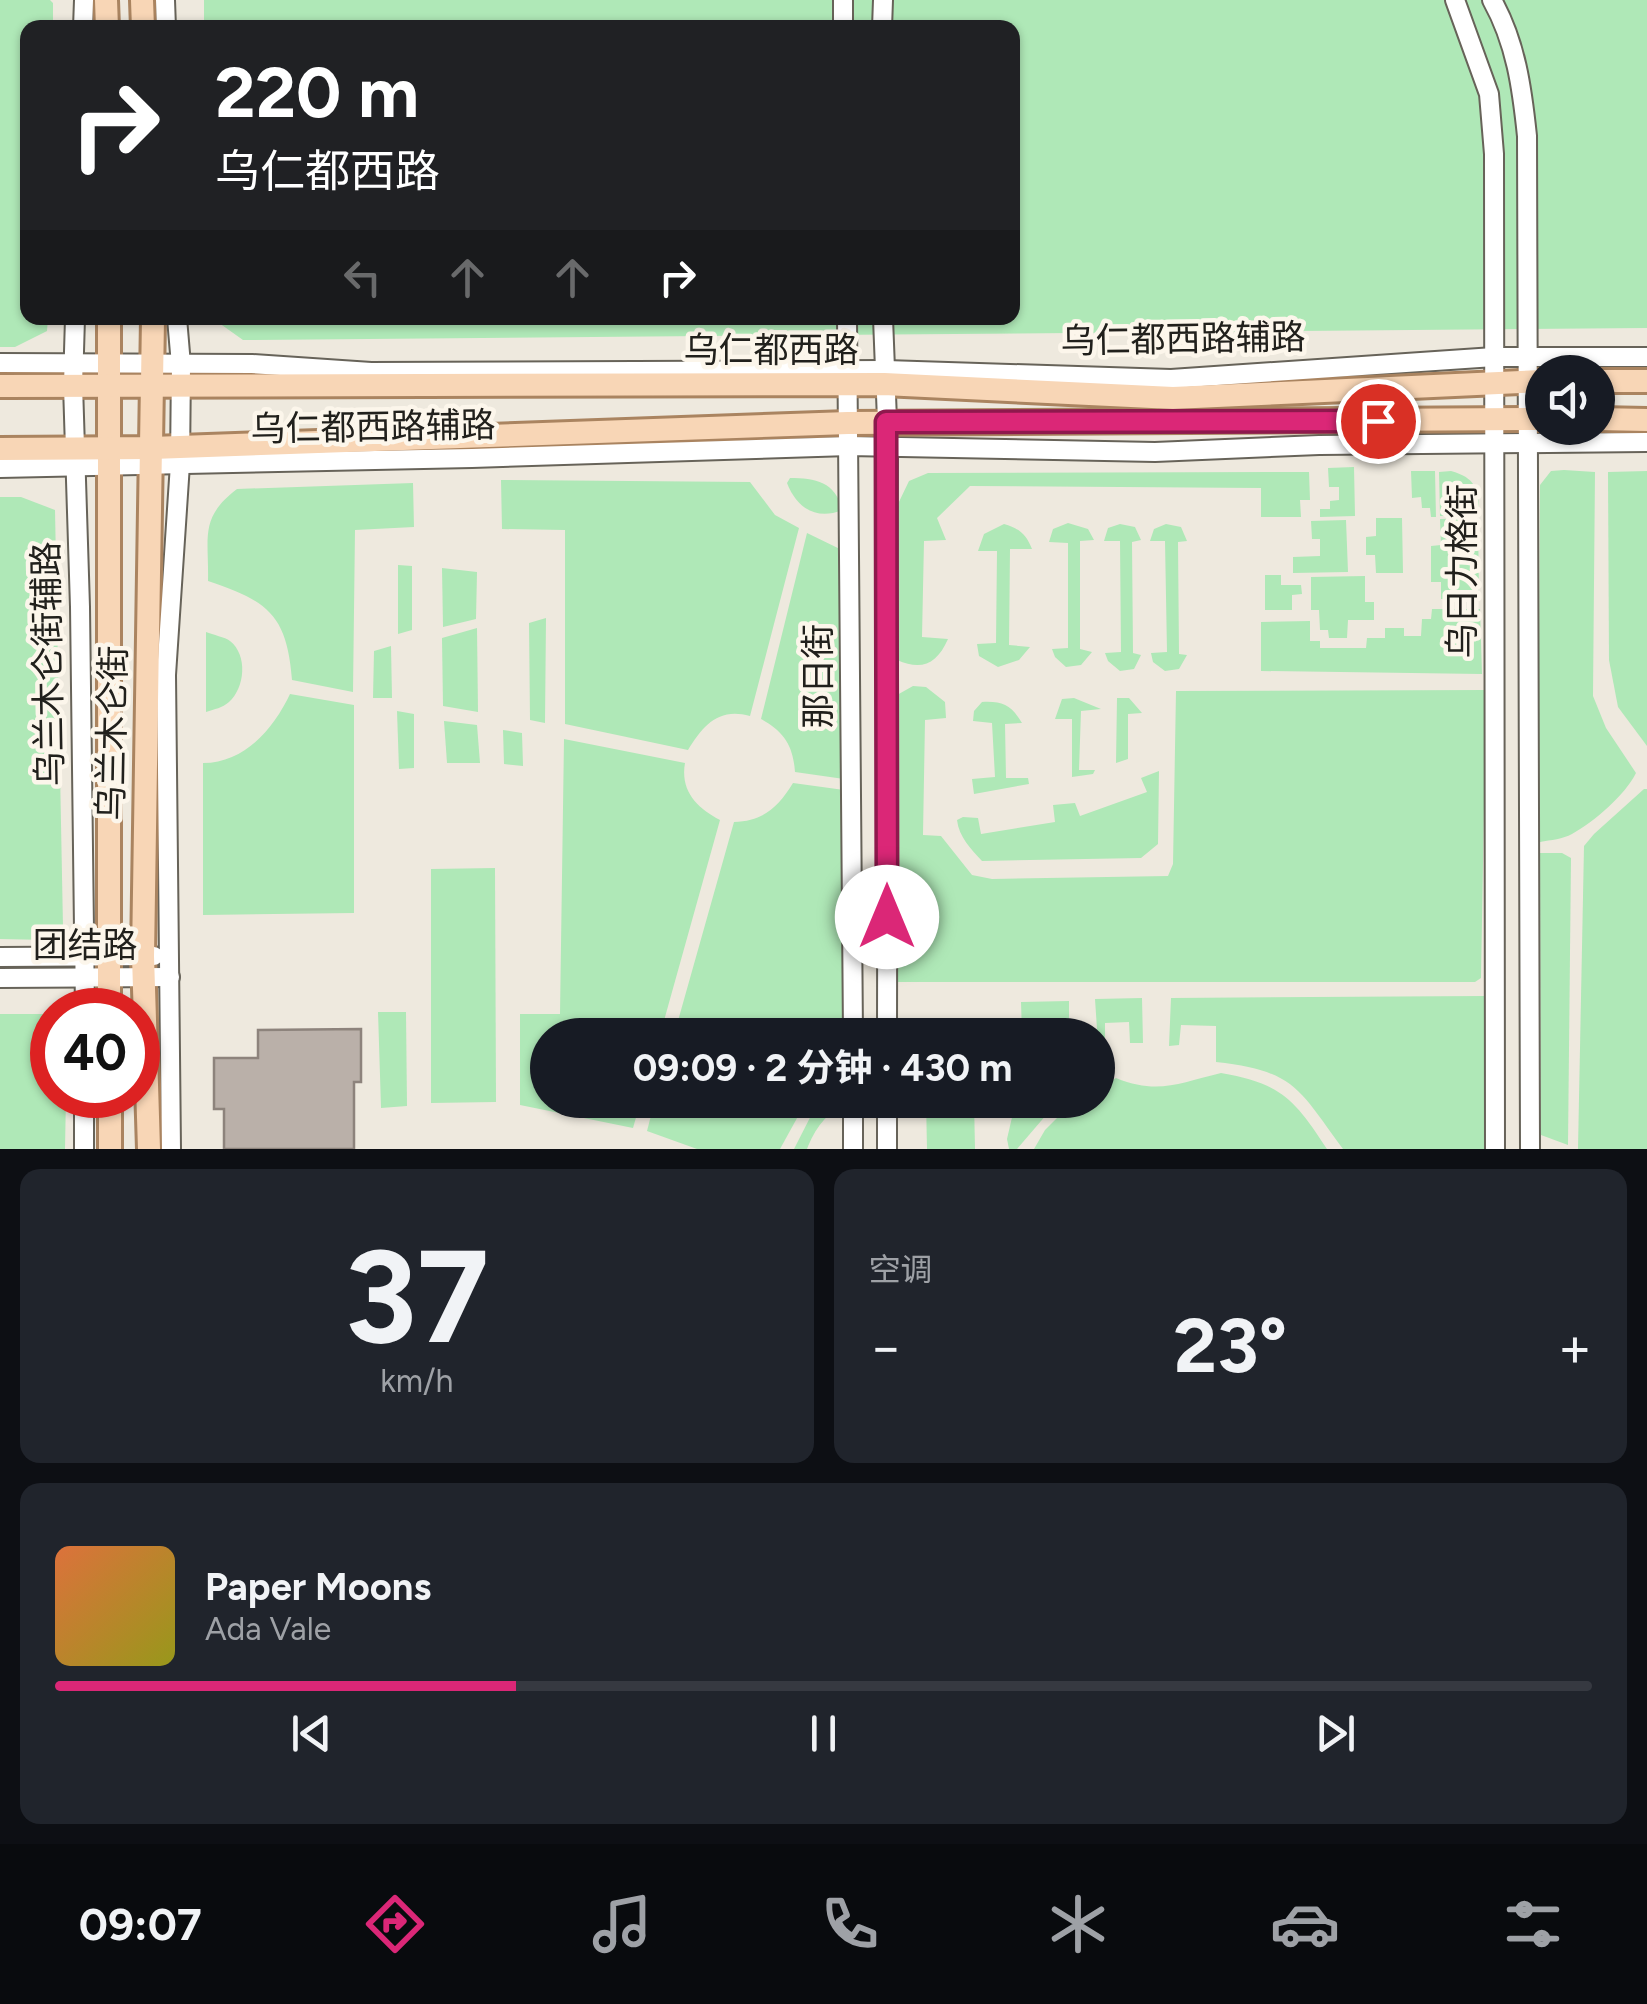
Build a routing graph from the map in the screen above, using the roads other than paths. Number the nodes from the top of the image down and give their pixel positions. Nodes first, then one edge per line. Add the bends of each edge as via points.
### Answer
1 (1455, 0) edge
2 (1492, 0) edge
3 (74, 325) edge
4 (109, 325) edge
5 (153, 325) edge
6 (177, 325) edge
7 (847, 325) edge
8 (883, 325) edge
9 (1528, 355) edge
10 (1525, 356) edge
11 (1494, 357) junction
12 (1615, 357) edge
13 (1647, 357) edge
14 (0, 363) edge
15 (73, 374) junction
16 (109, 374) junction
17 (154, 375) junction
18 (180, 375) junction
19 (885, 377) junction
20 (848, 378) junction
21 (1525, 381) edge
22 (1615, 381) edge
23 (1494, 382) junction
24 (1647, 382) edge
25 (0, 386) edge
26 (1615, 419) edge
27 (1493, 420) junction
28 (1647, 420) edge
29 (1525, 426) edge
30 (1525, 431) edge
31 (849, 434) junction
32 (886, 434) junction
33 (1615, 438) edge
34 (1647, 442) edge
35 (1495, 444) junction
36 (1533, 445) edge
37 (0, 449) edge
38 (181, 455) junction
39 (152, 456) junction
40 (76, 457) junction
41 (108, 457) junction
42 (0, 468) edge
43 (169, 956) junction
44 (0, 957) edge
45 (101, 963) junction
46 (143, 967) junction
47 (0, 978) edge
48 (85, 978) junction
49 (170, 978) junction
50 (85, 988) edge
51 (105, 988) edge
52 (853, 1018) edge
53 (887, 1018) edge
54 (84, 1118) edge
55 (110, 1118) edge
56 (853, 1118) edge
57 (887, 1118) edge
58 (84, 1149) edge
59 (110, 1149) edge
60 (149, 1149) edge
61 (171, 1149) edge
62 (853, 1149) edge
63 (887, 1149) edge
64 (1496, 1149) edge
65 (1530, 1149) edge

1 - 11 street, 乌日力格街 via 1489,94
2 - 9 street, 乌日力格街 via 1521,77 1527,136
3 - 15 street, 乌兰木仑街辅路
4 - 16 main road, 乌兰木仑街
5 - 17 main road, 乌兰木仑街
6 - 18 street
7 - 20 street, 那日街
8 - 19 street, 那日街
10 - 11 street, 乌仁都西路辅路
11 - 19 street, 乌仁都西路辅路 via 1171,379
11 - 23 street, 乌日力格街
12 - 13 street, 乌仁都西路辅路
14 - 15 street
15 - 16 main road, 乌仁都西路
15 - 25 main road, 乌仁都西路
15 - 40 street, 乌兰木仑街辅路
16 - 17 main road, 乌仁都西路
16 - 41 main road, 乌兰木仑街
17 - 18 main road, 乌仁都西路
17 - 39 main road, 乌兰木仑街
18 - 20 main road, 乌仁都西路
18 - 38 street
19 - 20 main road, 乌仁都西路
19 - 23 main road, 乌仁都西路 via 1173,398
19 - 32 street, 那日街
20 - 31 street, 那日街
21 - 23 main road, 乌仁都西路
22 - 24 main road
23 - 27 street, 乌日力格街
26 - 28 main road
27 - 29 main road, 乌仁都西路
27 - 32 main road, 乌仁都西路
27 - 35 street, 乌日力格街
30 - 35 street
31 - 32 main road, 乌仁都西路
31 - 38 main road, 乌仁都西路
31 - 52 street, 那日街
32 - 35 street via 1155,452
32 - 53 street, 那日街
33 - 34 street
35 - 64 street, 乌日力格街
36 - 65 street, 乌日力格街 via 1526,732
37 - 40 main road, 乌仁都西路
38 - 39 main road, 乌仁都西路
38 - 43 street via 166,675
39 - 41 main road, 乌仁都西路
39 - 46 main road, 乌兰木仑街
40 - 41 main road, 乌仁都西路
40 - 42 street
40 - 45 street, 乌兰木仑街辅路
41 - 45 main road, 乌兰木仑街
43 - 46 street
43 - 49 street
44 - 45 street
45 - 46 street, 团结路
45 - 48 street, 团结路
45 - 51 main road, 乌兰木仑街
46 - 49 street, 团结路
46 - 60 main road, 乌兰木仑街
47 - 48 street, 团结路
48 - 50 street
49 - 61 street
54 - 58 street
55 - 59 main road
56 - 62 street
57 - 63 street

